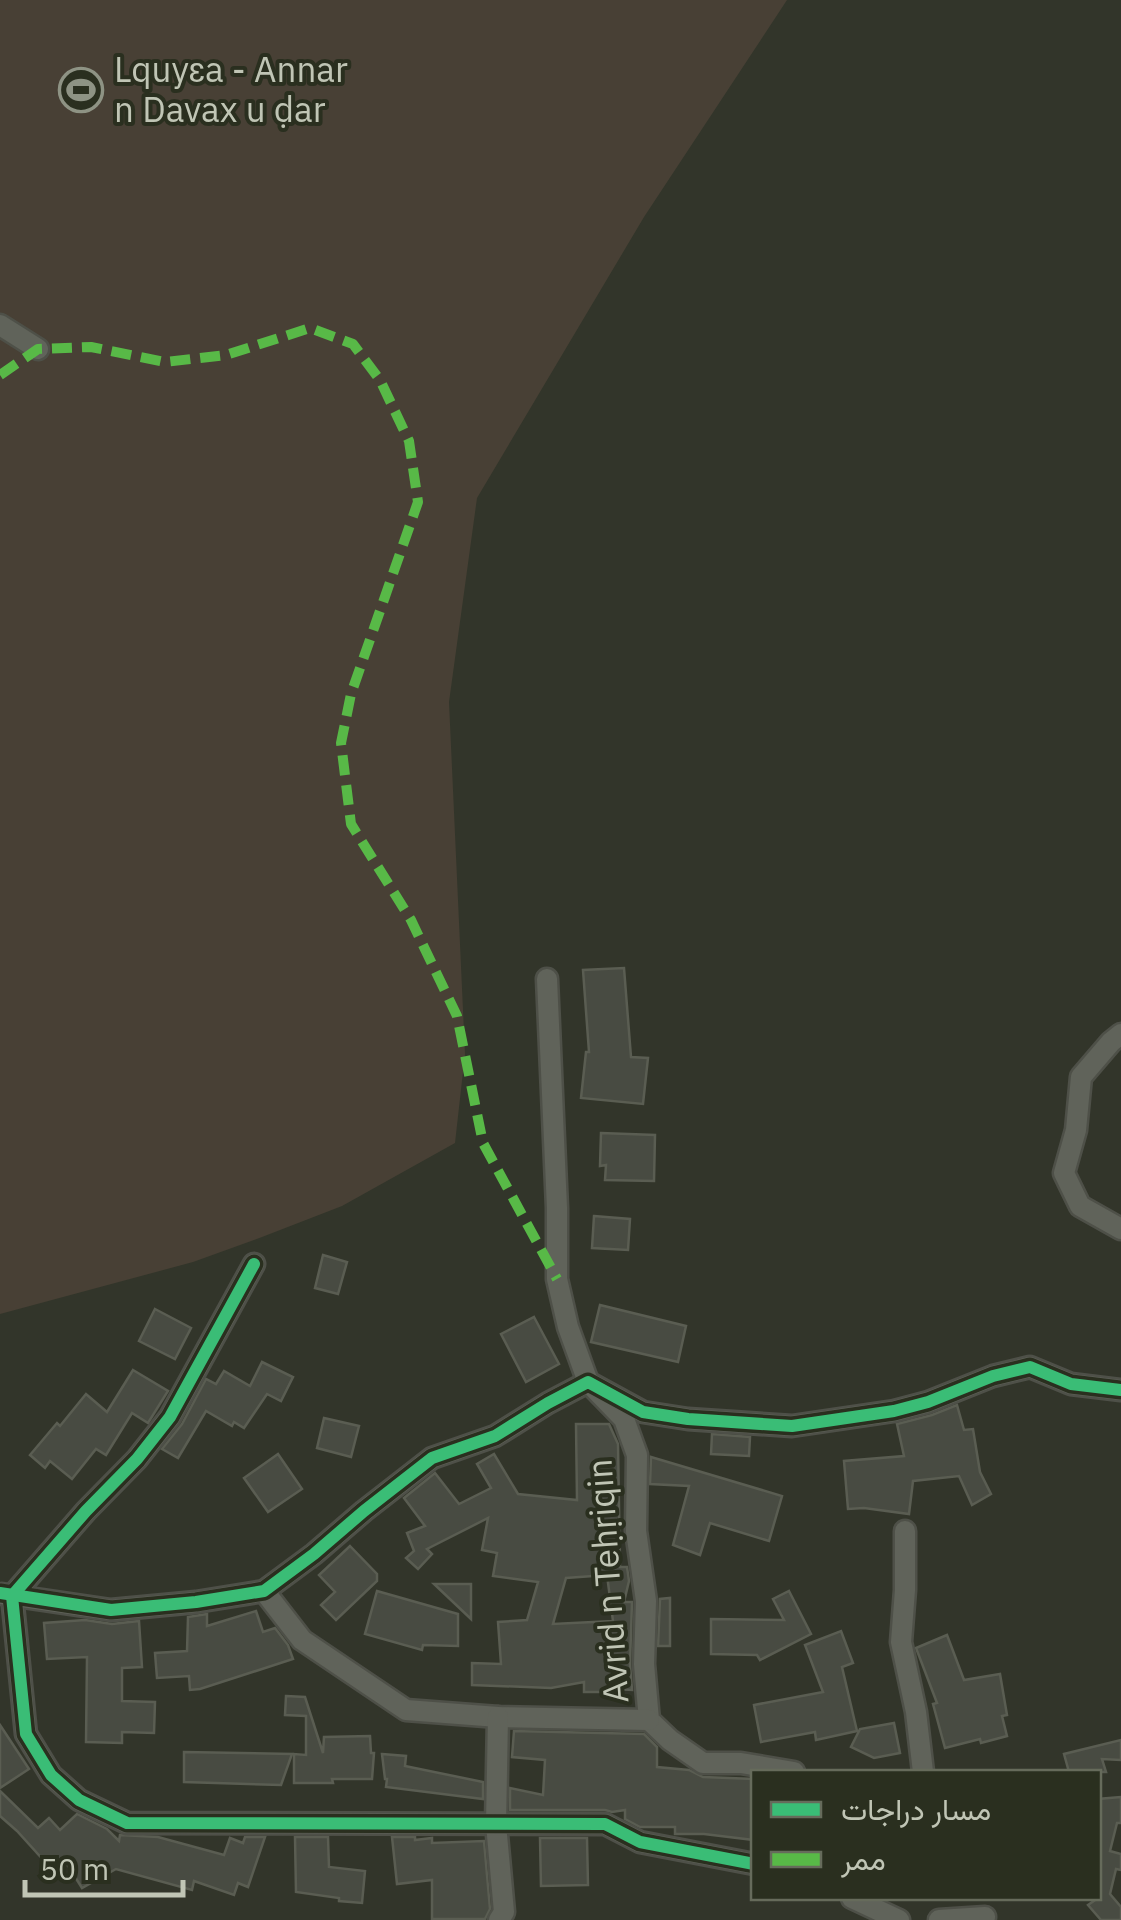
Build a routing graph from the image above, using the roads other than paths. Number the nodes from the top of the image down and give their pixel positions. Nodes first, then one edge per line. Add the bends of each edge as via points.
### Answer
1 (0, 325) edge
2 (38, 349) dead end
3 (547, 979) dead end
4 (1121, 1034) edge
5 (1121, 1229) edge
6 (254, 1264) dead end
7 (588, 1382) junction
8 (1121, 1390) edge
9 (905, 1531) dead end
10 (264, 1591) junction
11 (6, 1595) edge
12 (498, 1717) junction
13 (649, 1720) junction
14 (782, 1770) edge
15 (923, 1770) edge
16 (496, 1824) junction
17 (751, 1863) edge
18 (856, 1900) edge
19 (989, 1918) edge
20 (500, 1920) edge
21 (899, 1920) edge
22 (939, 1920) edge

1 - 2 street
3 - 7 street, Avrid n Teḥṛiqin via 557,1279
4 - 5 street via 1082,1077 1064,1173 1080,1206
6 - 11 street via 170,1417
7 - 8 street via 643,1412 792,1426 894,1411 1030,1367 1071,1384
7 - 10 street via 495,1436 432,1458
7 - 13 street, Avrid n Teḥṛiqin via 624,1419 636,1455
9 - 15 street via 901,1642
10 - 11 street via 111,1610
10 - 12 street, Avrid n Teḥṛiqin via 302,1640 406,1710
11 - 16 street via 26,1734 50,1775 78,1800 126,1823
12 - 13 street, Avrid n Teḥṛiqin
12 - 16 street
13 - 14 street, Avrid n Teḥṛiqin via 703,1763
16 - 17 street via 605,1824 640,1842
16 - 20 street
18 - 21 street
19 - 22 street

